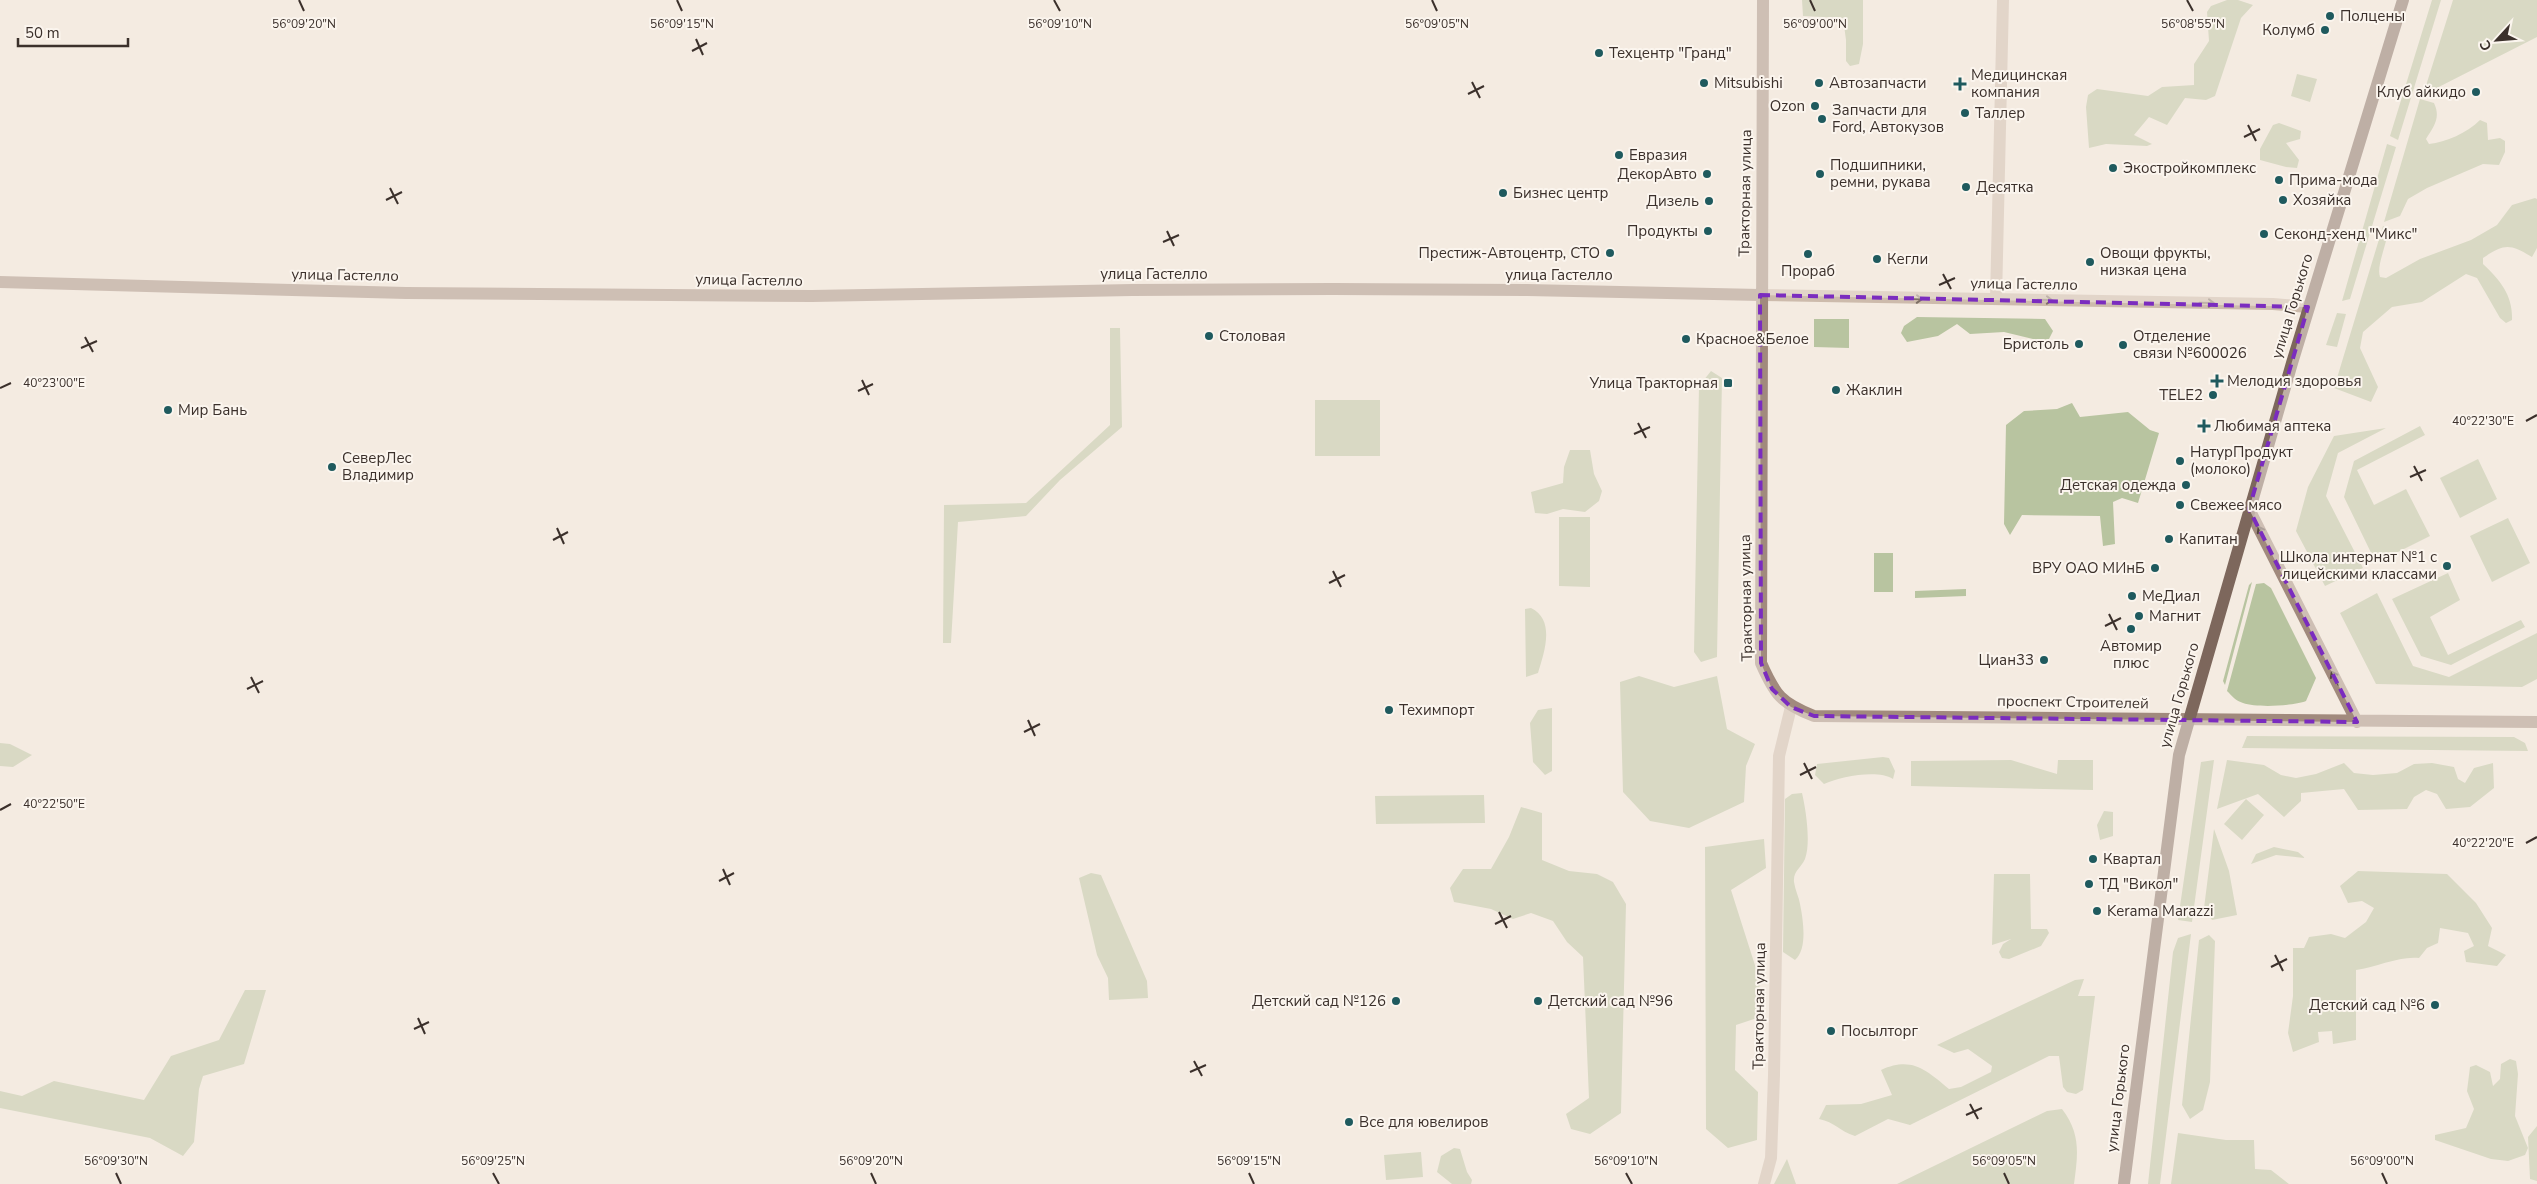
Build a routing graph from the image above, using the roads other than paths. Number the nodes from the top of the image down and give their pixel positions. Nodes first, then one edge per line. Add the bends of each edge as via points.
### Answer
1 (1763, 0) edge
2 (2003, 0) edge
3 (2403, 0) edge
4 (0, 282) edge
5 (1760, 295) junction
6 (1996, 299) junction
7 (2308, 307) junction
8 (2249, 509) junction
9 (1790, 707) junction
10 (2189, 721) junction
11 (2357, 722) junction
12 (2537, 722) edge
13 (1764, 1184) edge
14 (2124, 1184) edge

1 - 5 main road, Тракторная улица
2 - 6 street
3 - 7 main road, улица Горького
4 - 5 main road, улица Гастелло via 406,293 792,296 1304,290
5 -> 6 street, улица Гастелло
5 - 9 main road, Тракторная улица via 1761,663 1772,690
6 -> 7 street, улица Гастелло
7 - 8 main road, улица Горького
8 - 10 main road, улица Горького
11 -> 8 main road
9 - 10 main road, проспект Строителей via 1814,716
9 - 13 street, Тракторная улица via 1779,756 1774,1075 1770,1158
10 - 11 main road, проспект Строителей
10 - 14 main road, улица Горького via 2179,755
11 - 12 main road, проспект Строителей

